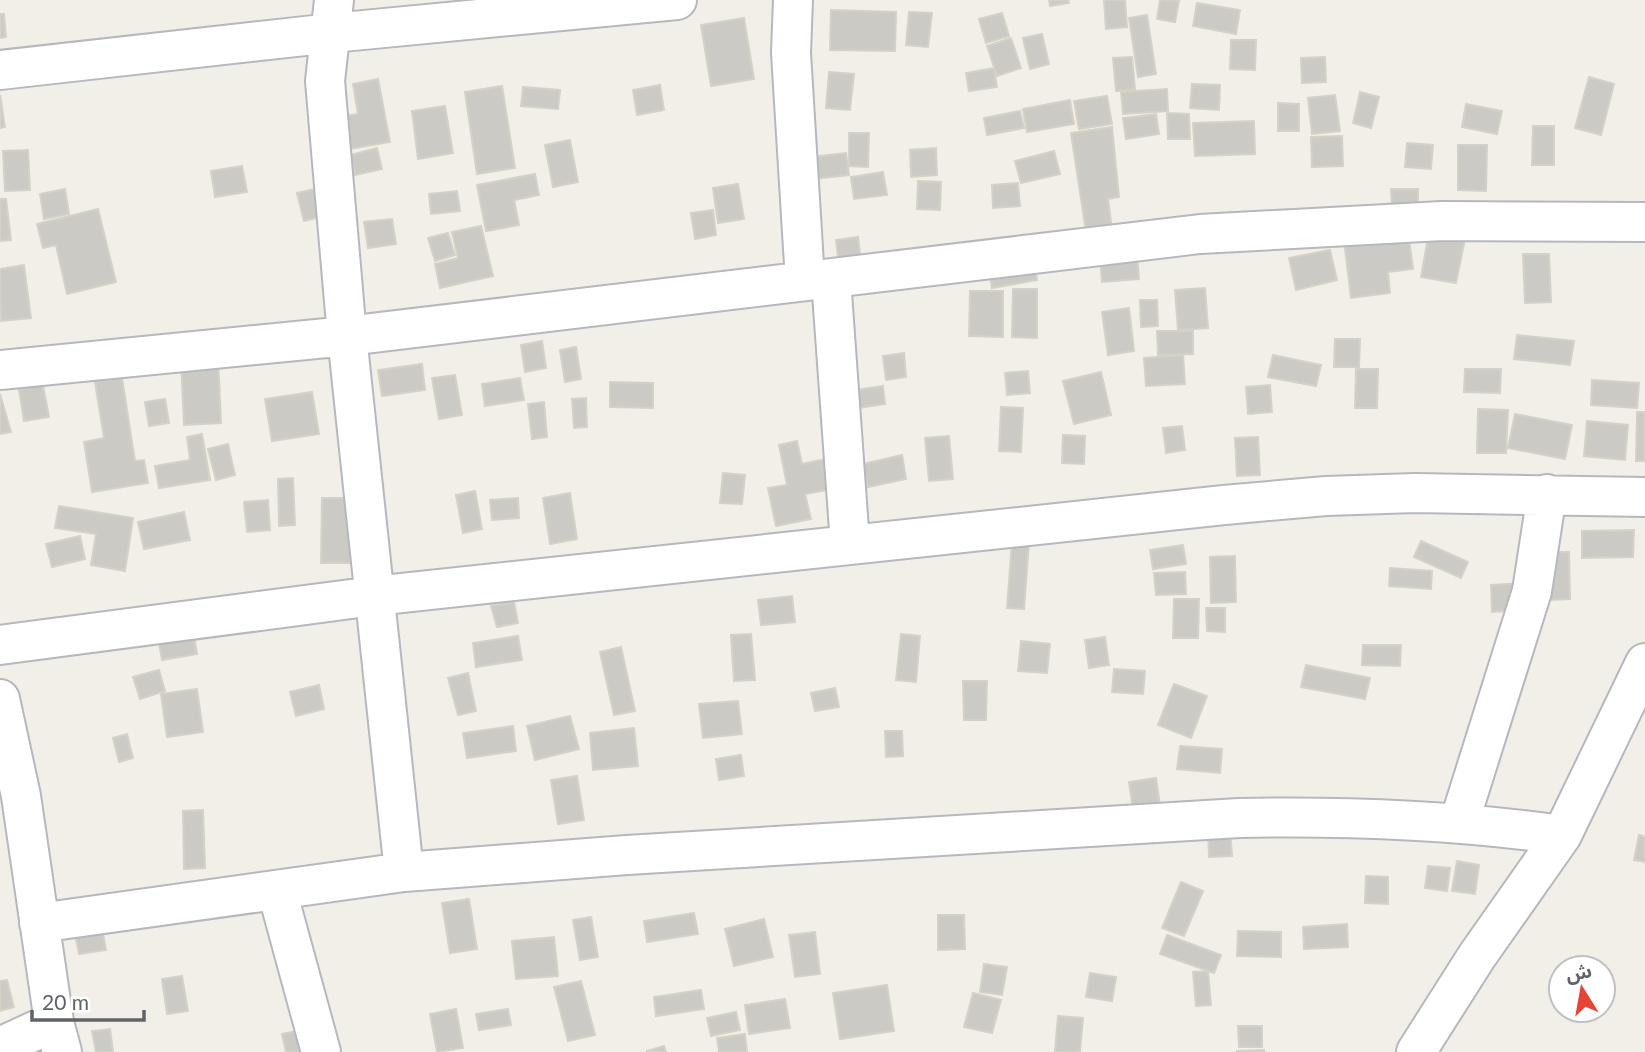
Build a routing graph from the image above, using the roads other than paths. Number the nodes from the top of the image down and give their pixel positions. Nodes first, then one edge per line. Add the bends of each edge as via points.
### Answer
1 (677, 0) edge
2 (793, 0) edge
3 (333, 16) edge
4 (0, 70) edge
5 (1645, 222) edge
6 (818, 280) junction
7 (347, 336) junction
8 (0, 370) edge
9 (1547, 494) junction
10 (1645, 497) edge
11 (850, 544) junction
12 (374, 596) junction
13 (0, 645) edge
14 (1645, 663) edge
15 (0, 699) edge
16 (5, 744) edge
17 (11, 801) edge
18 (1459, 823) junction
19 (1562, 835) junction
20 (404, 872) junction
21 (277, 891) junction
22 (39, 923) junction
23 (58, 1037) edge
24 (0, 1046) edge
25 (321, 1052) edge
26 (1416, 1052) edge

1 - 3 street
2 - 6 street via 791,53
3 - 4 street
3 - 7 street via 325,81
5 - 6 street via 1443,221 1252,230
6 - 7 street
6 - 11 street
7 - 8 street
7 - 12 street
9 - 10 street
9 - 11 street via 1326,496
9 - 18 street via 1529,603
11 - 12 street
12 - 13 street
12 - 20 street
14 - 19 street
15 - 16 street
16 - 17 street
17 - 22 street
18 - 19 street
18 - 20 street via 1239,818
19 - 26 street
20 - 21 street
21 - 22 street
21 - 25 street
22 - 23 street
23 - 24 street

